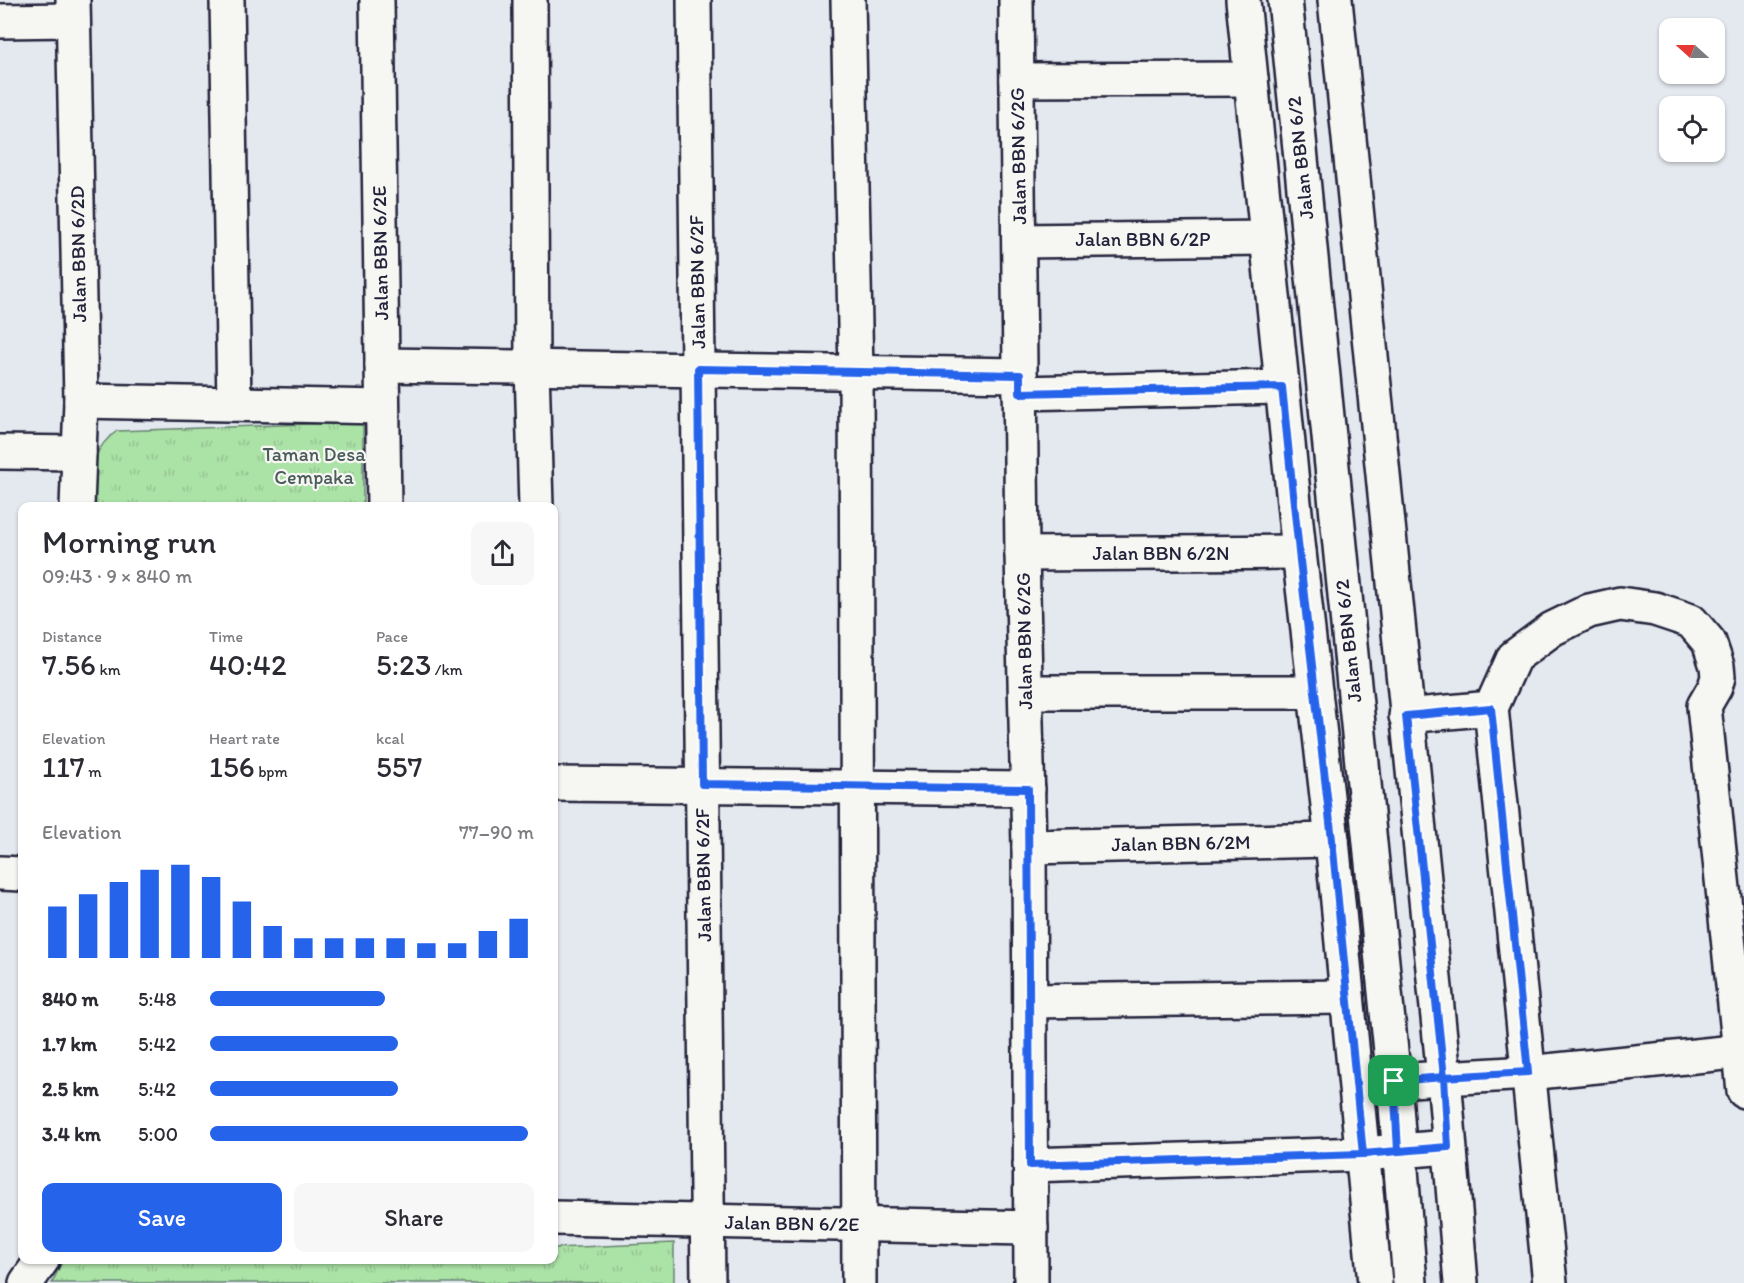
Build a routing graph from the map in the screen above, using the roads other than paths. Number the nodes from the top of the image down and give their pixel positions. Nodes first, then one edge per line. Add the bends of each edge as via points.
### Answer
1 (227, 0) edge
2 (376, 0) edge
3 (530, 0) edge
4 (694, 0) edge
5 (848, 0) edge
6 (1016, 0) edge
7 (1243, 0) edge
8 (1285, 0) edge
9 (1335, 0) edge
10 (73, 10) edge
11 (0, 21) edge
12 (1251, 79) junction
13 (1017, 80) junction
14 (1267, 238) junction
15 (1019, 240) junction
16 (382, 365) junction
17 (532, 367) junction
18 (698, 369) junction
19 (856, 372) junction
20 (1020, 384) junction
21 (1282, 387) junction
22 (81, 401) junction
23 (234, 404) junction
24 (382, 406) junction
25 (0, 452) edge
26 (79, 453) junction
27 (77, 502) edge
28 (384, 502) edge
29 (536, 502) edge
30 (1299, 552) junction
31 (1022, 554) junction
32 (1026, 692) junction
33 (1315, 692) junction
34 (1491, 708) junction
35 (1406, 716) junction
36 (558, 784) edge
37 (702, 784) junction
38 (858, 787) junction
39 (1028, 789) junction
40 (1332, 840) junction
41 (1029, 847) junction
42 (0, 873) edge
43 (18, 874) edge
44 (1347, 997) junction
45 (1030, 1001) junction
46 (1742, 1052) edge
47 (1528, 1072) junction
48 (1444, 1077) junction
49 (1394, 1081) junction
50 (1744, 1091) edge
51 (1448, 1147) junction
52 (1398, 1151) junction
53 (1363, 1154) junction
54 (1030, 1165) junction
55 (558, 1218) edge
56 (707, 1221) junction
57 (859, 1224) junction
58 (1031, 1228) junction
59 (39, 1264) edge
60 (26, 1283) edge
61 (708, 1283) edge
62 (859, 1283) edge
63 (1031, 1283) edge
64 (1375, 1283) edge
65 (1410, 1283) edge
66 (1461, 1283) edge
67 (1550, 1283) edge

1 - 23 street
2 - 16 street, Jalan BBN 6/2E
3 - 17 street
4 - 18 street, Jalan BBN 6/2F
5 - 19 street
6 - 13 street, Jalan BBN 6/2G
7 - 12 street
8 - 49 street, Jalan BBN 6/2
9 - 35 street
10 - 11 street
10 - 22 street, Jalan BBN 6/2D
12 - 13 street
12 - 14 street
13 - 15 street, Jalan BBN 6/2G
14 - 15 street, Jalan BBN 6/2P
14 - 21 street
15 - 20 street, Jalan BBN 6/2G
16 - 17 street
16 - 24 street, Jalan BBN 6/2E
17 - 18 street
17 - 29 street
18 - 19 street
18 - 37 street, Jalan BBN 6/2F
19 - 20 street
19 - 38 street
20 - 21 street
20 - 31 street, Jalan BBN 6/2G
21 - 30 street
22 - 23 street
22 - 26 street, Jalan BBN 6/2D
23 - 24 street
24 - 28 street, Jalan BBN 6/2E
25 - 26 street
26 - 27 street, Jalan BBN 6/2D
30 - 31 street, Jalan BBN 6/2N
30 - 33 street
31 - 32 street, Jalan BBN 6/2G
32 - 33 street
32 - 39 street, Jalan BBN 6/2G
33 - 40 street
34 - 35 street
34 - 46 street via 1514,657 1552,629 1589,611 1620,604 1655,609 1691,621 1709,642 1718,677 1704,706
34 - 47 street
35 - 48 street
36 - 37 street
37 - 38 street
37 - 56 street, Jalan BBN 6/2F
38 - 39 street
38 - 57 street
39 - 41 street, Jalan BBN 6/2G
40 - 41 street, Jalan BBN 6/2M
40 - 44 street
41 - 45 street, Jalan BBN 6/2G
42 - 43 street
44 - 45 street
44 - 53 street
45 - 54 street, Jalan BBN 6/2G
46 - 47 street
46 - 50 street
47 - 48 street
47 - 67 street
48 - 49 street
48 - 51 street
49 - 52 street, Jalan BBN 6/2
51 - 52 street
51 - 66 street
52 - 53 street
52 - 65 street, Jalan BBN 6/2
53 - 54 street
53 - 64 street
54 - 58 street, Jalan BBN 6/2G
55 - 56 street, Jalan BBN 6/2E
56 - 57 street, Jalan BBN 6/2E
56 - 61 street, Jalan BBN 6/2F
57 - 58 street, Jalan BBN 6/2E
57 - 62 street
58 - 63 street, Jalan BBN 6/2G
59 - 60 street

